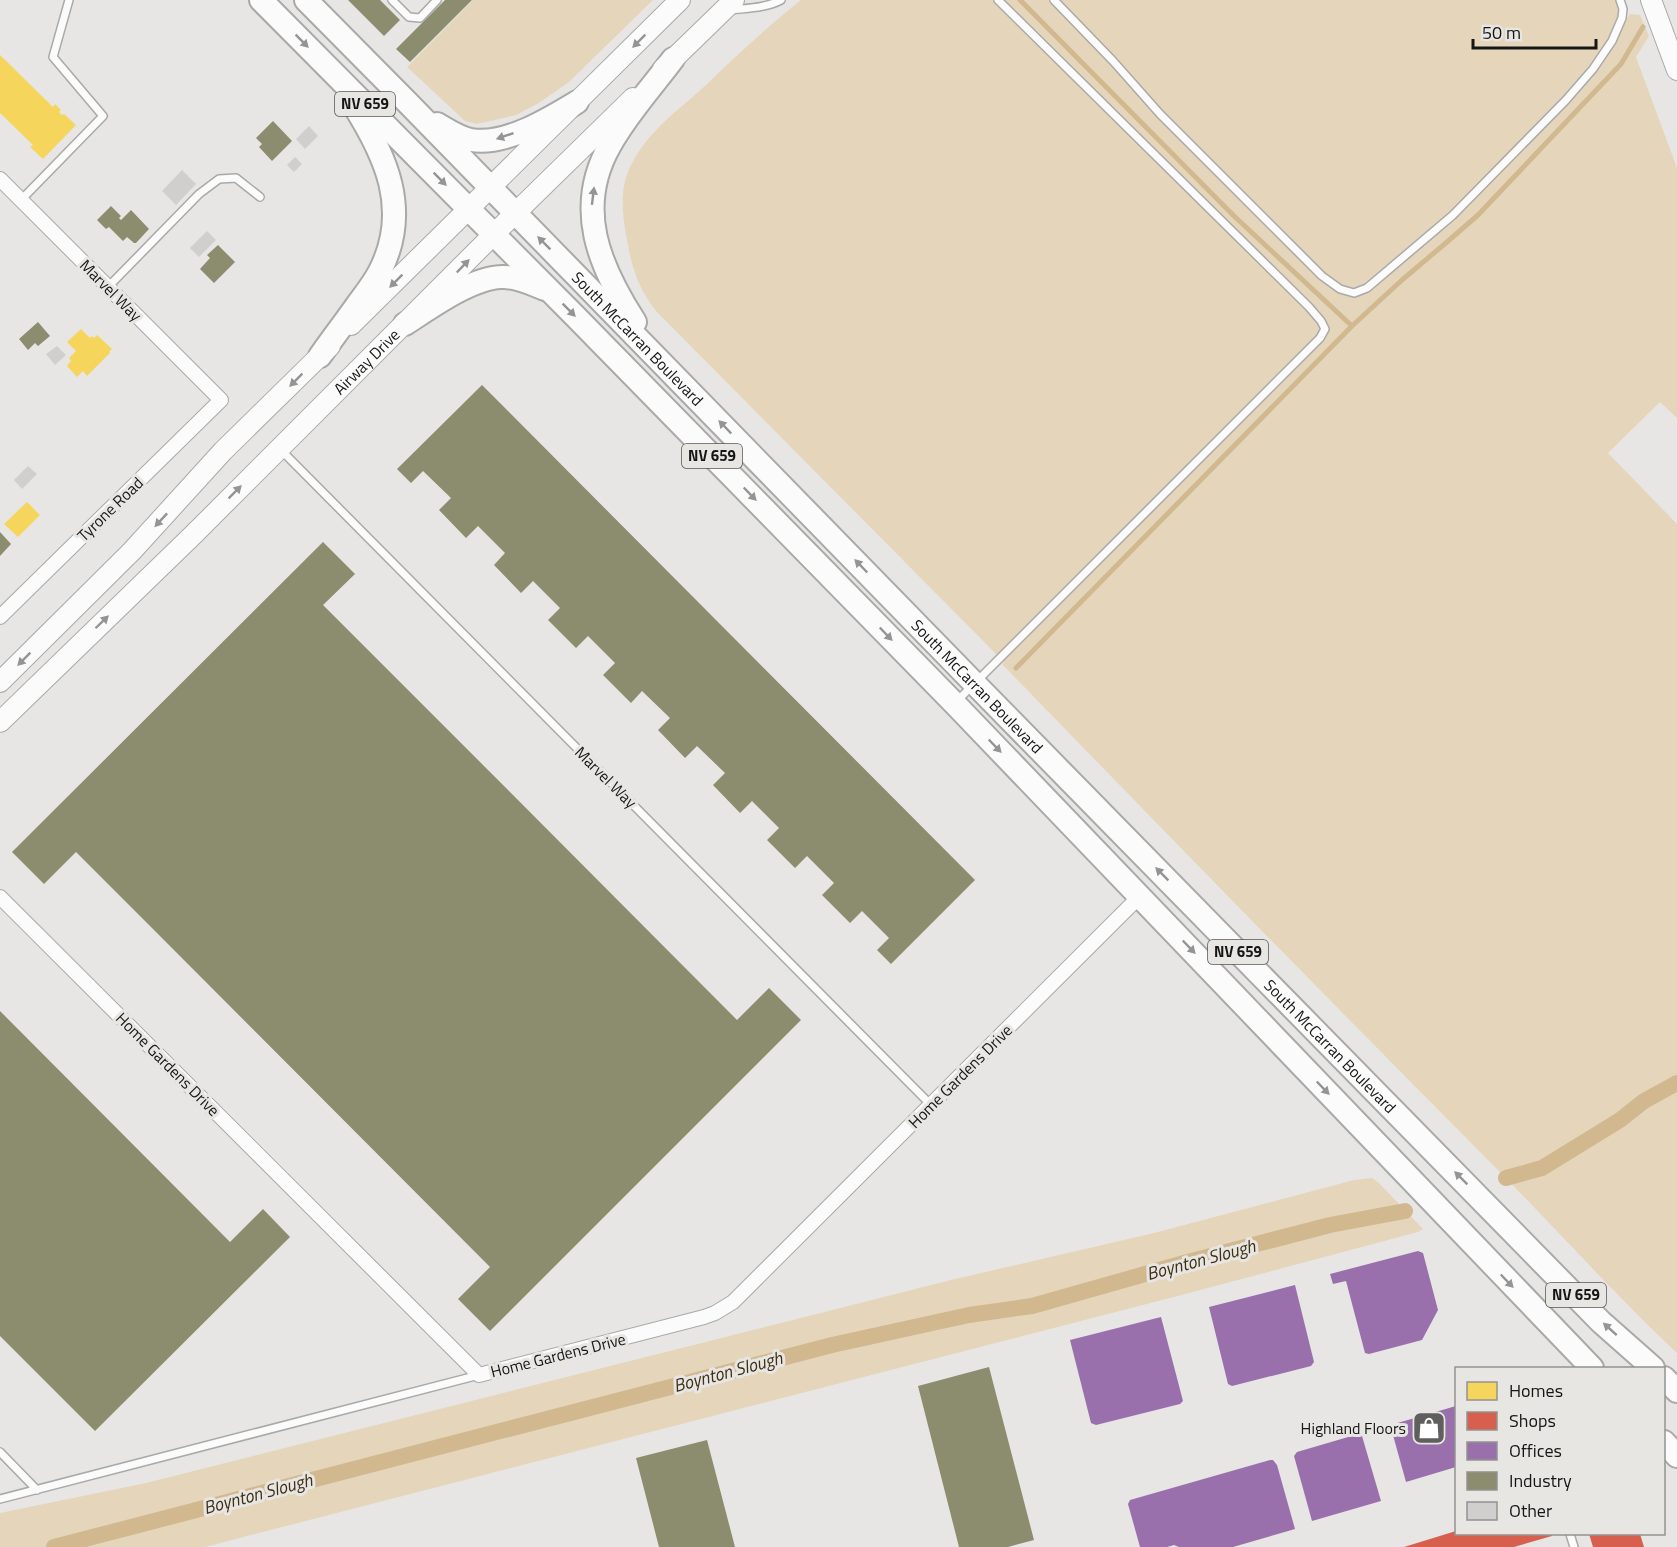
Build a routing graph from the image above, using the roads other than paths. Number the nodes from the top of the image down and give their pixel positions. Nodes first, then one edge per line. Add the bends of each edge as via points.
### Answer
1 (69, 0) edge
2 (261, 0) edge
3 (306, 0) edge
4 (392, 0) edge
5 (437, 0) edge
6 (680, 0) edge
7 (781, 0) edge
8 (998, 0) edge
9 (1054, 0) edge
10 (1620, 0) edge
11 (1651, 0) edge
12 (728, 5) edge
13 (673, 59) junction
14 (1677, 70) edge
15 (332, 71) junction
16 (577, 102) junction
17 (417, 113) junction
18 (0, 179) edge
19 (490, 188) junction
20 (260, 197) dead end
21 (21, 200) junction
22 (469, 209) junction
23 (515, 213) junction
24 (494, 234) junction
25 (108, 287) junction
26 (550, 291) junction
27 (405, 324) junction
28 (320, 356) junction
29 (658, 358) junction
30 (221, 400) joint
31 (280, 448) junction
32 (0, 617) edge
33 (0, 682) edge
34 (975, 684) junction
35 (952, 706) junction
36 (0, 722) edge
37 (1140, 896) junction
38 (0, 897) edge
39 (1373, 1089) junction
40 (931, 1105) junction
41 (1591, 1367) edge
42 (1652, 1367) edge
43 (479, 1376) junction
44 (1665, 1379) edge
45 (1677, 1390) edge
46 (1665, 1443) edge
47 (0, 1452) edge
48 (1677, 1456) edge
49 (37, 1490) junction
50 (0, 1499) edge

1 - 21 lane via 53,57 103,116
2 -> 15 main road, South McCarran Boulevard / NV 659
3 - 17 main road, South McCarran Boulevard / NV 659
4 - 5 lane via 409,17 420,18
6 -> 16 main road
7 - 12 lane via 757,7
8 - 34 lane via 1309,307 1324,329 1320,338
9 - 10 lane via 1160,114 1322,276 1340,290 1354,293 1367,288 1453,214 1566,100 1612,41 1623,18
11 - 14 main road
12 - 13 main road, Airway Drive
13 - 23 main road, Airway Drive
29 -> 13 main road via 609,278 599,253 591,208 600,165 610,145
15 -> 22 main road, South McCarran Boulevard / NV 659
15 - 28 main road via 364,122 388,172 394,213 393,233 380,272
16 -> 17 main road via 530,127 483,141 459,136
16 - 19 main road
17 - 19 main road, South McCarran Boulevard / NV 659
18 - 21 street, Marvel Way
19 - 22 main road
19 - 23 main road, South McCarran Boulevard / NV 659
20 - 25 lane via 236,178 219,179
21 - 25 street, Marvel Way
22 - 24 main road, South McCarran Boulevard / NV 659
22 -> 28 main road
23 - 24 main road, Airway Drive
29 -> 23 main road, South McCarran Boulevard / NV 659
24 - 26 main road, South McCarran Boulevard / NV 659
27 -> 24 main road, Airway Drive
25 - 30 street, Marvel Way
26 - 27 main road via 502,276 471,285
26 -> 35 main road, South McCarran Boulevard / NV 659
27 - 31 main road, Airway Drive
28 -> 33 main road
34 -> 29 main road, South McCarran Boulevard / NV 659
30 - 32 street, Tyrone Road
36 -> 31 main road, Airway Drive
31 - 40 lane, Marvel Way
34 - 35 lane
39 -> 34 main road, South McCarran Boulevard / NV 659
35 -> 37 main road, South McCarran Boulevard / NV 659
37 - 39 main road via 1176,908 1296,1030
37 - 40 street, Home Gardens Drive
37 -> 41 main road, South McCarran Boulevard / NV 659
38 - 43 street, Home Gardens Drive
42 -> 39 main road, South McCarran Boulevard / NV 659 via 1601,1322
40 - 43 street, Home Gardens Drive via 726,1308
43 - 49 lane
44 - 45 main road
46 - 48 main road
47 - 49 lane
49 - 50 lane

